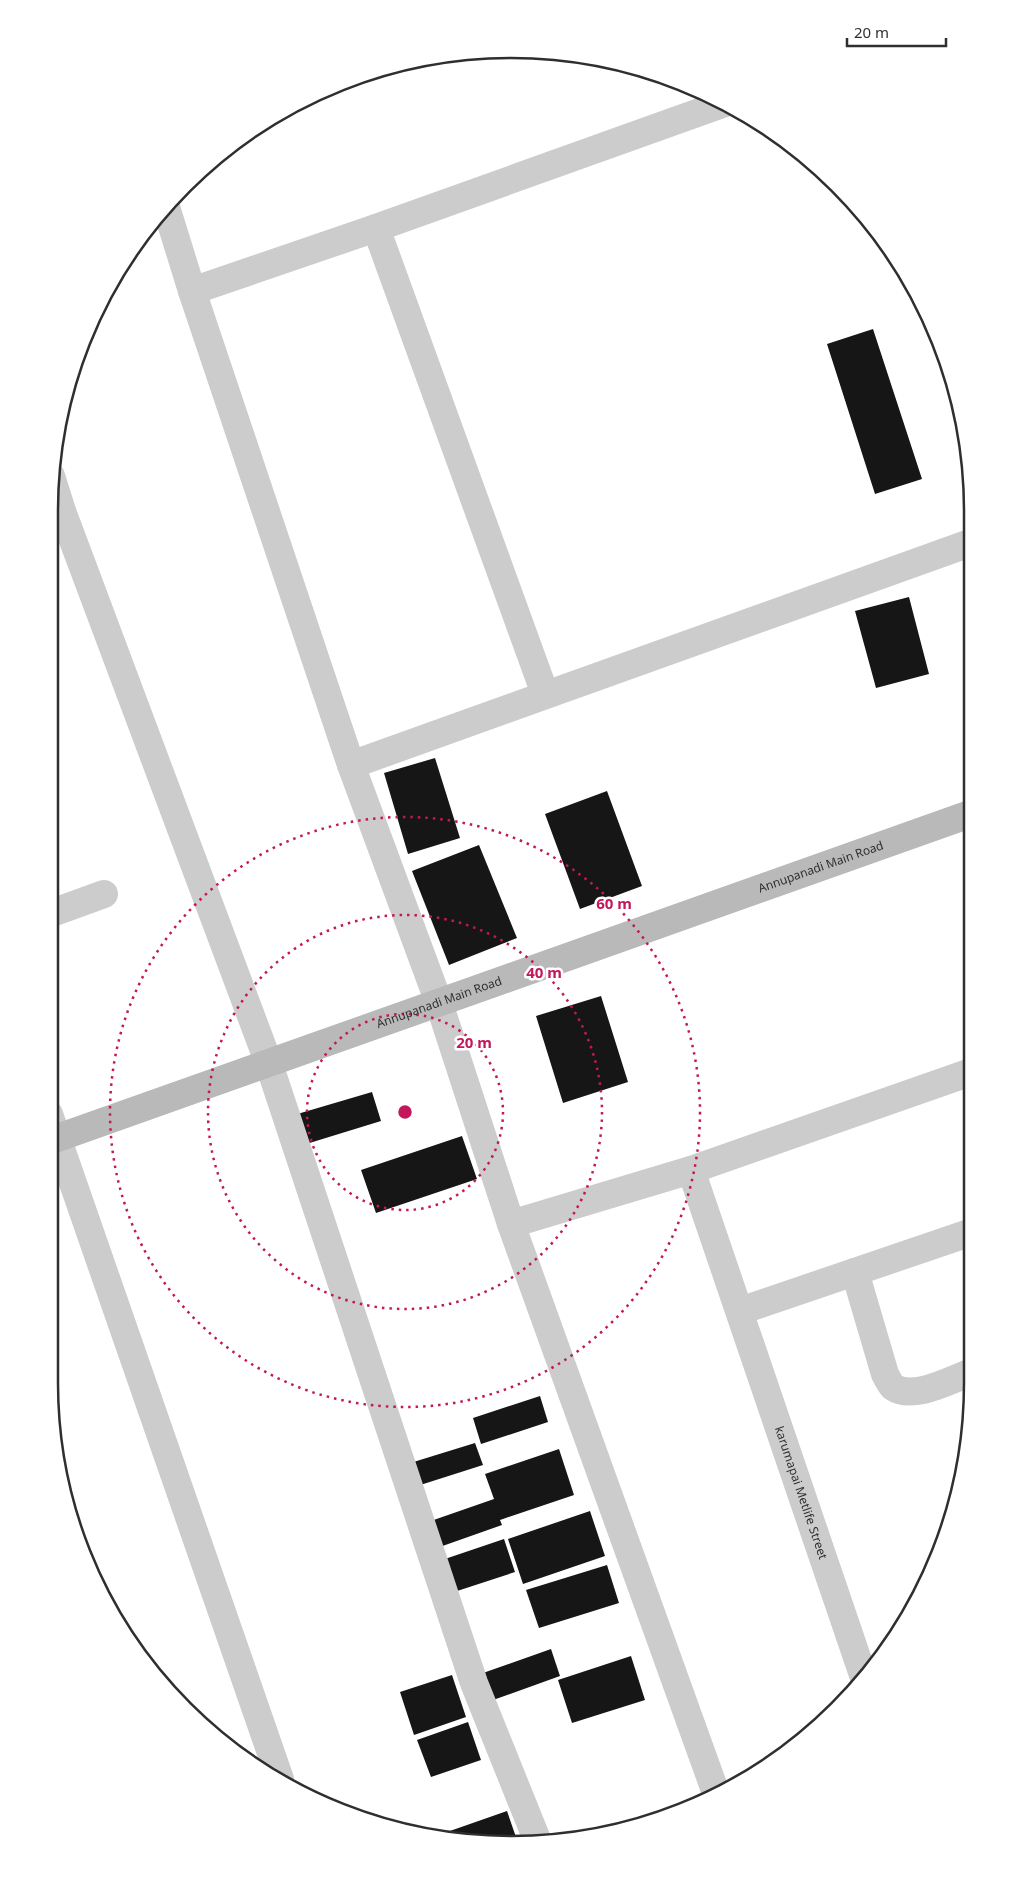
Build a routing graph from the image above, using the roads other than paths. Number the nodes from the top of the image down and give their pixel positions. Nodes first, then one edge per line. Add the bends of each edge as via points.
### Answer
1 (716, 106) edge
2 (168, 214) edge
3 (376, 228) junction
4 (192, 291) junction
5 (58, 498) edge
6 (964, 545) edge
7 (545, 694) junction
8 (351, 765) junction
9 (964, 816) edge
10 (104, 894) dead end
11 (58, 911) edge
12 (439, 1003) junction
13 (269, 1064) junction
14 (964, 1074) edge
15 (58, 1129) edge
16 (58, 1148) edge
17 (691, 1170) junction
18 (511, 1224) junction
19 (964, 1235) edge
20 (855, 1272) junction
21 (740, 1311) junction
22 (964, 1375) edge
23 (861, 1671) edge
24 (277, 1772) edge
25 (714, 1789) edge
26 (536, 1836) edge

1 - 3 street
2 - 4 street
3 - 4 street
3 - 7 street
4 - 8 street
5 - 13 street
6 - 7 street
7 - 8 street
8 - 12 street
9 - 12 street, Annupanadi Main Road
10 - 11 street
12 - 13 street, Annupanadi Main Road
12 - 18 street
13 - 15 street, Annupanadi Main Road
13 - 26 street via 474,1683
14 - 17 street
16 - 24 street
17 - 18 street
17 - 21 street, karumapai Metlife Street
18 - 25 street
19 - 20 street
20 - 21 street
20 - 22 street via 885,1374 892,1386 906,1392 922,1390
21 - 23 street, karumapai Metlife Street

